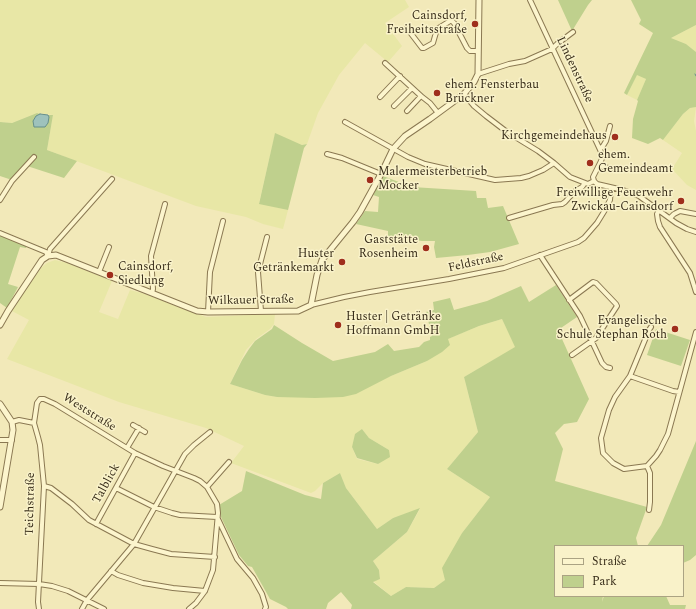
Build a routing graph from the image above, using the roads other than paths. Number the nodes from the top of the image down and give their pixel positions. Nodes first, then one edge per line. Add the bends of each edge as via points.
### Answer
1 (479, 0) edge
2 (530, 0) edge
3 (406, 29) dead end
4 (573, 32) dead end
5 (552, 49) junction
6 (478, 51) junction
7 (385, 63) dead end
8 (478, 74) junction
9 (400, 76) junction
10 (412, 88) junction
11 (464, 94) junction
12 (421, 96) junction
13 (380, 97) dead end
14 (394, 106) dead end
15 (407, 111) dead end
16 (438, 113) junction
17 (345, 122) dead end
18 (610, 126) dead end
19 (600, 148) junction
20 (393, 149) junction
21 (327, 154) dead end
22 (34, 157) dead end
23 (554, 163) junction
24 (599, 166) junction
25 (613, 169) dead end
26 (381, 174) junction
27 (112, 179) dead end
28 (594, 181) junction
29 (585, 183) junction
30 (611, 188) junction
31 (0, 200) edge
32 (165, 204) dead end
33 (659, 210) junction
34 (696, 214) edge
35 (509, 218) dead end
36 (670, 218) junction
37 (223, 221) dead end
38 (696, 232) edge
39 (0, 233) edge
40 (267, 237) dead end
41 (109, 247) dead end
42 (540, 255) junction
43 (48, 256) junction
44 (99, 272) junction
45 (696, 292) edge
46 (152, 293) junction
47 (569, 300) junction
48 (311, 305) junction
49 (261, 311) junction
50 (208, 312) junction
51 (0, 325) edge
52 (651, 328) dead end
53 (696, 332) edge
54 (592, 341) junction
55 (572, 355) dead end
56 (610, 368) dead end
57 (630, 376) junction
58 (679, 392) junction
59 (0, 404) edge
60 (12, 422) junction
61 (34, 423) junction
62 (133, 425) dead end
63 (139, 428) junction
64 (145, 432) dead end
65 (210, 432) dead end
66 (0, 440) edge
67 (12, 440) junction
68 (126, 448) junction
69 (135, 453) junction
70 (229, 462) dead end
71 (647, 466) junction
72 (175, 470) junction
73 (44, 486) junction
74 (207, 487) junction
75 (116, 488) junction
76 (0, 507) edge
77 (154, 507) junction
78 (649, 510) dead end
79 (217, 517) junction
80 (96, 524) junction
81 (134, 544) junction
82 (215, 557) junction
83 (111, 571) junction
84 (0, 583) edge
85 (39, 584) junction
86 (205, 591) junction
87 (87, 600) junction
88 (39, 609) edge
89 (82, 609) edge
90 (104, 609) edge
91 (189, 609) edge
92 (265, 609) edge

1 - 6 street
2 - 5 street, Lindenstraße
3 - 6 street via 424,48 433,43 437,29 452,21 467,48 470,51
4 - 5 street
5 - 8 street via 525,61
5 - 19 street, Lindenstraße
6 - 8 street
7 - 9 street
8 - 11 street, Wilkauer Straße
9 - 10 street
9 - 13 street
10 - 12 street
10 - 14 street
11 - 16 street, Wilkauer Straße
11 - 23 street via 486,116
12 - 15 street
12 - 16 street
16 - 20 street, Wilkauer Straße via 405,136
17 - 20 street
18 - 19 street, Lindenstraße via 606,141
19 - 24 street, Lindenstraße via 603,156
20 - 23 street via 425,164 495,180 529,176
20 - 26 street, Wilkauer Straße
21 - 26 street
22 - 31 street via 12,181
23 - 29 street via 570,177
24 - 25 street
24 - 28 street, Lindenstraße
26 - 48 street, Wilkauer Straße via 357,217 322,260
27 - 43 street via 50,249
28 - 29 street
28 - 30 street
29 - 35 street via 562,204
30 - 33 street via 639,196
30 - 42 street, Feldstraße via 610,200 604,212 584,238
32 - 46 street via 151,256
33 - 36 street
33 - 45 street via 657,214 660,227 690,274
34 - 36 street via 680,211
36 - 38 street
37 - 50 street via 210,272
39 - 43 street via 46,252
40 - 49 street via 258,272
41 - 44 street
42 - 47 street
42 - 48 street, Feldstraße via 504,268
43 - 44 street, Wilkauer Straße via 56,255
43 - 51 street via 42,260
44 - 46 street, Wilkauer Straße
46 - 50 street, Wilkauer Straße
47 - 54 street
47 - 54 street via 593,282 616,304
48 - 49 street, Wilkauer Straße via 298,311
49 - 50 street, Wilkauer Straße
52 - 57 street
53 - 58 street
54 - 55 street
54 - 56 street via 602,363
57 - 58 street
57 - 71 street via 609,410 601,438 603,453 624,469
58 - 71 street via 666,439
59 - 60 street
60 - 61 street via 19,420
60 - 67 street
61 - 68 street, Weststraße via 37,403 44,399
61 - 73 street, Teichstraße via 40,445
62 - 63 street, Weststraße
63 - 64 street, Weststraße
63 - 68 street
65 - 72 street via 185,454
66 - 67 street
67 - 76 street
68 - 69 street, Weststraße
69 - 72 street, Weststraße
69 - 75 street, Talblick
70 - 74 street
71 - 78 street via 650,473
72 - 74 street, Weststraße via 200,481
72 - 77 street
73 - 80 street via 51,488
73 - 85 street, Teichstraße
74 - 79 street, Weststraße via 217,504
75 - 77 street
75 - 80 street, Talblick
77 - 79 street via 180,515
77 - 81 street
79 - 82 street
79 - 92 street via 237,559 262,594
80 - 81 street
81 - 82 street via 171,554
81 - 83 street
82 - 86 street
83 - 86 street via 143,583
83 - 87 street
84 - 85 street
85 - 87 street via 68,591
85 - 88 street, Teichstraße
86 - 91 street
87 - 89 street
87 - 90 street

